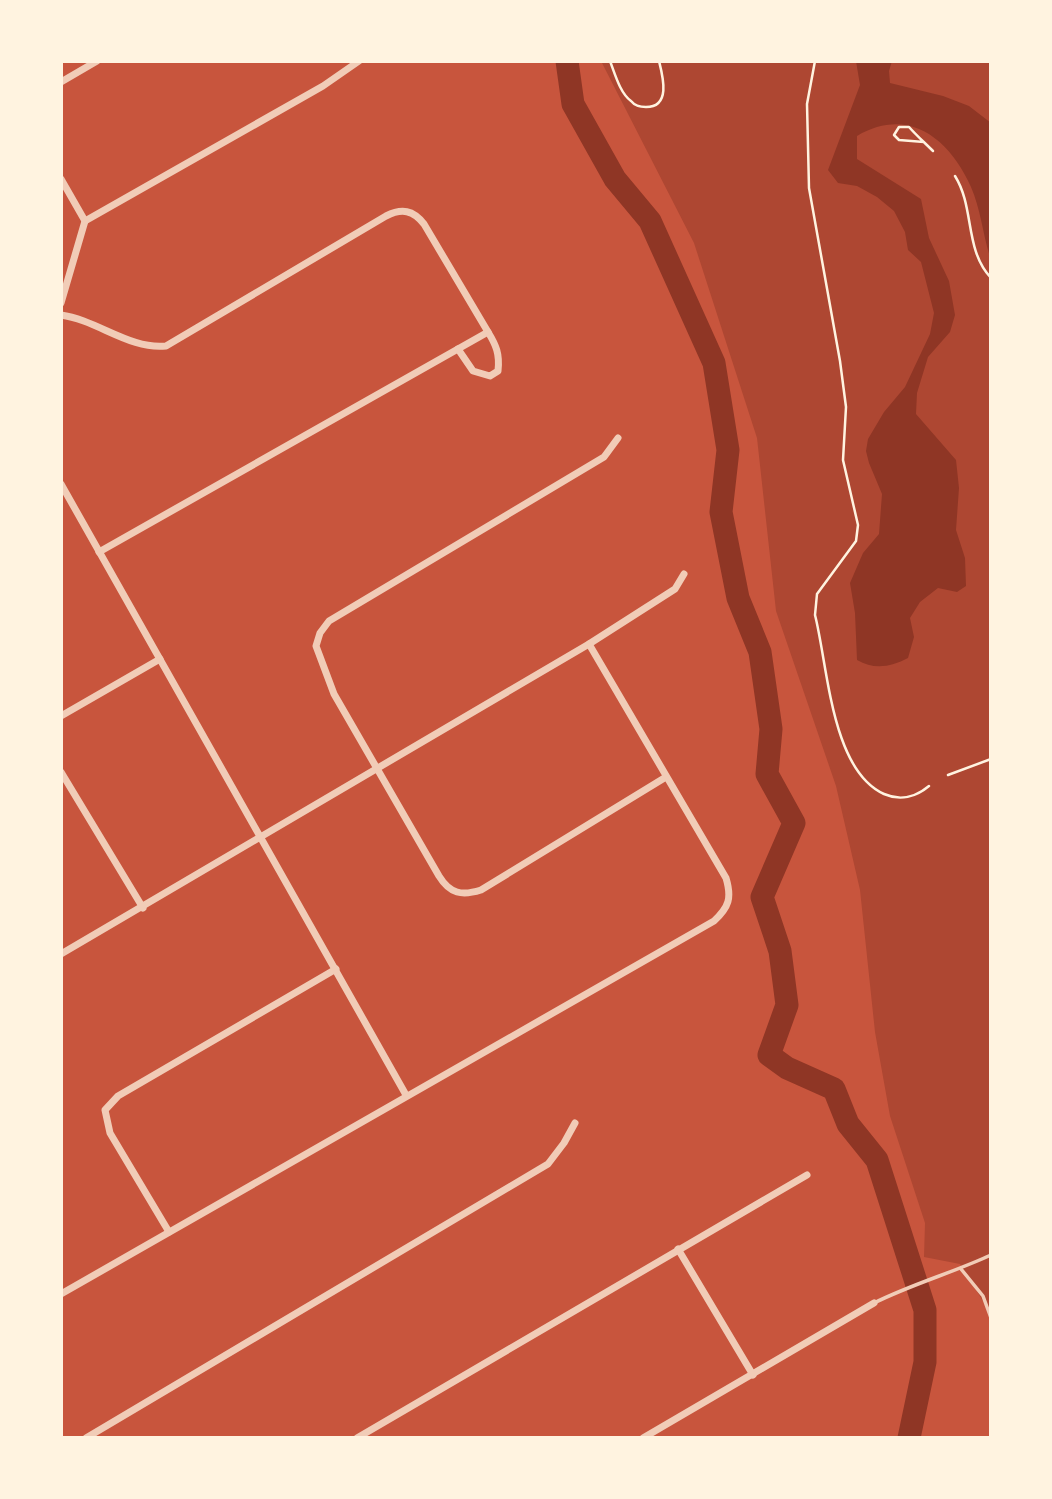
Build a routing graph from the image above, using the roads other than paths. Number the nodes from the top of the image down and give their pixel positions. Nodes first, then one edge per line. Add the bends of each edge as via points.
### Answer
1 (97, 61) edge
2 (359, 61) edge
3 (61, 82) edge
4 (61, 178) edge
5 (85, 221) junction
6 (61, 303) edge
7 (61, 315) edge
8 (488, 331) junction
9 (458, 349) junction
10 (618, 438) dead end
11 (61, 484) edge
12 (99, 552) junction
13 (684, 574) dead end
14 (589, 644) junction
15 (160, 659) junction
16 (61, 716) edge
17 (378, 766) junction
18 (61, 772) edge
19 (666, 777) junction
20 (261, 837) junction
21 (143, 908) junction
22 (61, 954) edge
23 (336, 969) junction
24 (406, 1095) junction
25 (575, 1123) dead end
26 (807, 1175) dead end
27 (169, 1232) junction
28 (678, 1249) junction
29 (991, 1255) edge
30 (961, 1269) junction
31 (61, 1294) edge
32 (874, 1304) joint
33 (991, 1318) edge
34 (753, 1375) junction
35 (86, 1438) edge
36 (357, 1438) edge
37 (643, 1438) edge

1 - 3 street
2 - 5 street
4 - 5 street
5 - 6 street
7 - 8 street via 82,318 152,348 166,346 386,216 405,210 424,223
8 - 9 street
8 - 9 street via 500,360 498,370 490,376 473,371
9 - 12 street
10 - 17 street via 604,457 329,621 320,633 316,646 334,694
11 - 12 street
12 - 15 street
13 - 14 street via 676,589
14 - 17 street
14 - 19 street
15 - 16 street
15 - 20 street
17 - 19 street via 444,885 454,893 468,894
17 - 20 street
18 - 21 street
19 - 24 street via 726,878 729,902 714,921
20 - 21 street
20 - 23 street
21 - 22 street
23 - 24 street
23 - 27 street via 118,1096 105,1110 110,1133
24 - 27 street
25 - 35 street via 548,1164
26 - 28 street
27 - 31 street
28 - 34 street
28 - 36 street
29 - 30 lane
30 - 32 lane via 912,1284
30 - 33 lane via 983,1296
32 - 34 street
34 - 37 street

